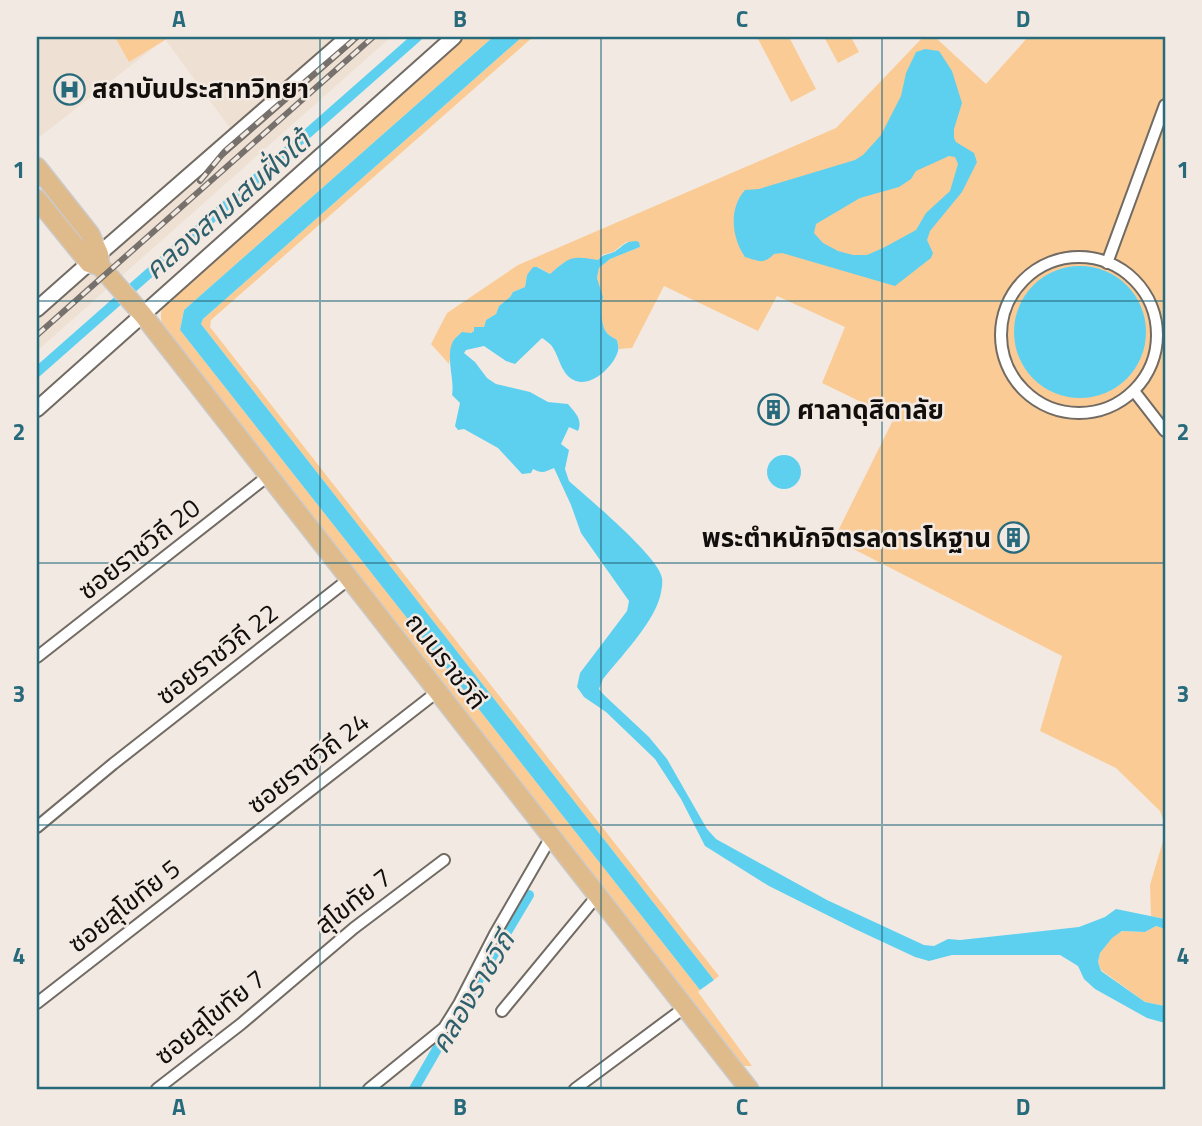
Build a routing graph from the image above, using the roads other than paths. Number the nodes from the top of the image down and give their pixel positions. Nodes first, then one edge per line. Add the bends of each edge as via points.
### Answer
1 (348, 37) edge
2 (454, 37) edge
3 (1165, 104) edge
4 (37, 167) edge
5 (37, 183) edge
6 (37, 199) edge
7 (96, 257) junction
8 (1107, 263) junction
9 (37, 309) edge
10 (139, 311) junction
11 (1134, 391) junction
12 (37, 409) edge
13 (1165, 431) edge
14 (268, 476) junction
15 (349, 579) junction
16 (37, 657) edge
17 (438, 692) junction
18 (37, 827) edge
19 (551, 837) junction
20 (444, 860) dead end
21 (206, 871) joint
22 (597, 896) junction
23 (292, 981) joint
24 (37, 1003) edge
25 (684, 1008) junction
26 (502, 1011) dead end
27 (157, 1089) edge
28 (369, 1089) edge
29 (575, 1089) edge
30 (749, 1089) edge

1 - 7 street
2 - 10 street
3 - 8 street
4 - 7 main road, ถนนราชวิถี via 90,234
5 - 7 main road
6 - 7 main road, ถนนราชวิถี
7 - 9 street
7 - 10 main road, ถนนราชวิถี
8 - 11 street via 1140,287 1156,324 1152,364
8 - 11 street via 1067,258 1030,275 1006,308 1002,348 1019,385 1052,408 1093,412
10 - 12 street
10 - 14 main road, ถนนราชวิถี
11 - 13 street
14 - 15 main road, ถนนราชวิถี
14 - 16 street, ซอยราชวิถี 20
15 - 17 main road, ถนนราชวิถี
15 - 18 street, ซอยราชวิถี 22
17 - 19 main road, ถนนราชวิถี
17 - 21 street, ซอยราชวิถี 24
19 - 22 main road, ถนนราชวิถี
19 - 28 street via 443,1028
20 - 23 street, สุโขทัย 7
21 - 24 street, ซอยสุโขทัย 5
22 - 25 main road, ถนนราชวิถี
22 - 26 street
23 - 27 street, ซอยสุโขทัย 7
25 - 29 street
25 - 30 main road, ถนนราชวิถี

